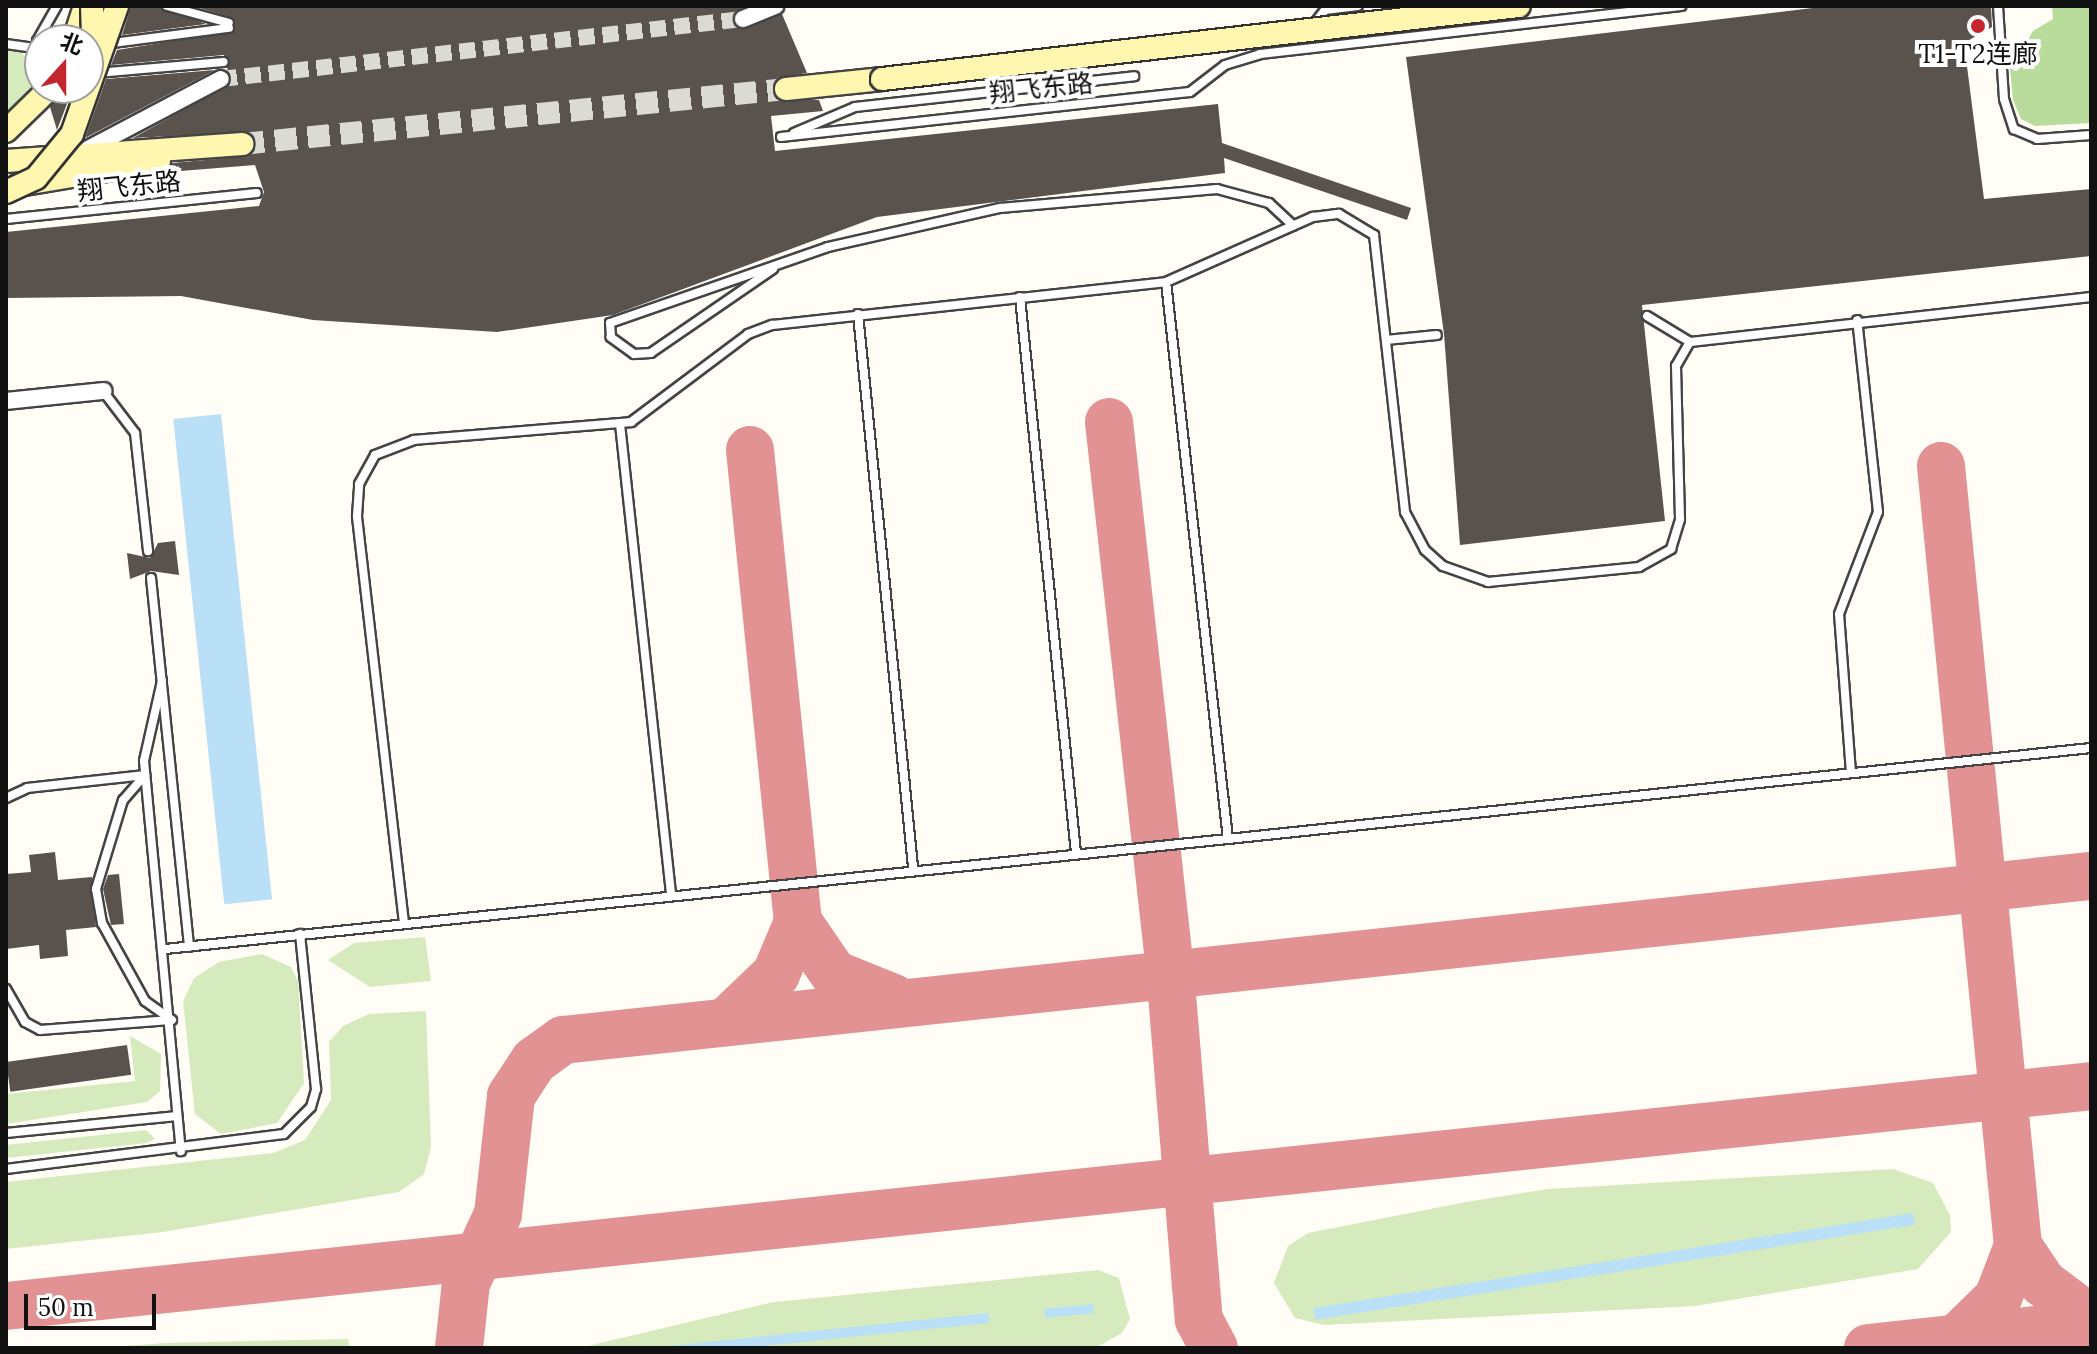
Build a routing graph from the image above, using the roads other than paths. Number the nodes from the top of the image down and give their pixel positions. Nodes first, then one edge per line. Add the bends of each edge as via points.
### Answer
1 (117, 6) edge
2 (167, 6) edge
3 (775, 6) edge
4 (1358, 6) edge
5 (1519, 6) edge
6 (1681, 6) edge
7 (1998, 6) edge
8 (743, 19) tunnel mouth
9 (104, 43) edge
10 (104, 43) edge
11 (1294, 50) junction
12 (223, 70) joint
13 (1134, 76) dead end
14 (104, 79) edge
15 (786, 89) tunnel mouth
16 (34, 104) edge
17 (83, 104) edge
18 (6, 131) edge
19 (2091, 135) edge
20 (67, 154) junction
21 (6, 161) edge
22 (6, 189) edge
23 (257, 193) dead end
24 (6, 219) edge
25 (1293, 225) junction
26 (773, 269) junction
27 (1166, 282) junction
28 (1020, 297) junction
29 (2091, 297) edge
30 (858, 314) junction
31 (1647, 316) dead end
32 (1857, 320) junction
33 (1437, 335) dead end
34 (1386, 340) junction
35 (1690, 342) junction
36 (103, 391) joint
37 (6, 401) edge
38 (620, 424) junction
39 (148, 551) dead end
40 (151, 578) dead end
41 (162, 681) junction
42 (2091, 748) edge
43 (1851, 773) junction
44 (145, 775) junction
45 (6, 798) edge
46 (1228, 839) junction
47 (1076, 853) junction
48 (913, 867) junction
49 (671, 894) junction
50 (404, 923) junction
51 (300, 934) junction
52 (189, 947) junction
53 (165, 949) junction
54 (6, 989) edge
55 (172, 1020) junction
56 (177, 1116) junction
57 (6, 1133) edge
58 (181, 1151) junction
59 (6, 1169) edge

1 - 9 main road, bridge
2 - 10 lane via 229,23
3 - 8 street
4 - 11 lane via 1325,10
5 - 15 main road, bridge
6 - 11 lane, 翔飞东路
7 - 19 lane via 2014,129 2037,139
11 - 13 lane, 翔飞东路 via 1240,57 1190,92 786,136 855,107
12 - 14 lane
12 - 20 street via 113,139
16 - 18 main road
17 - 22 main road, bridge via 72,134 36,178
20 - 21 main road
20 - 22 main road via 231,145
23 - 24 lane, 翔飞东路
25 - 26 lane via 1248,195 1183,188 898,227
25 - 27 lane
25 - 34 lane via 1339,214 1374,235
26 - 26 lane via 610,323 611,337 634,354 651,353
27 - 28 lane
27 - 46 lane
28 - 30 lane
28 - 47 lane
29 - 32 lane
30 - 38 lane via 748,334 643,418
30 - 48 lane
31 - 35 lane
32 - 35 lane
32 - 43 lane via 1878,512 1839,614
33 - 34 lane
34 - 35 lane via 1412,532 1443,566 1488,582 1639,567 1671,549 1680,519 1676,366
36 - 37 street
36 - 39 lane via 135,433
38 - 49 lane
38 - 50 lane via 414,440 375,455 364,468 357,516
40 - 41 lane
41 - 44 lane
41 - 52 lane
42 - 43 lane
43 - 46 lane
44 - 45 lane via 27,788
44 - 53 lane
44 - 55 lane via 123,800 96,889 102,923 145,1001
46 - 47 lane
47 - 48 lane
48 - 49 lane
49 - 50 lane
50 - 51 lane
51 - 52 lane
51 - 58 lane via 317,1065 311,1107 266,1140
52 - 53 lane
53 - 55 lane
54 - 55 lane via 25,1022 40,1030
55 - 56 lane
56 - 57 lane
56 - 58 lane
58 - 59 lane

